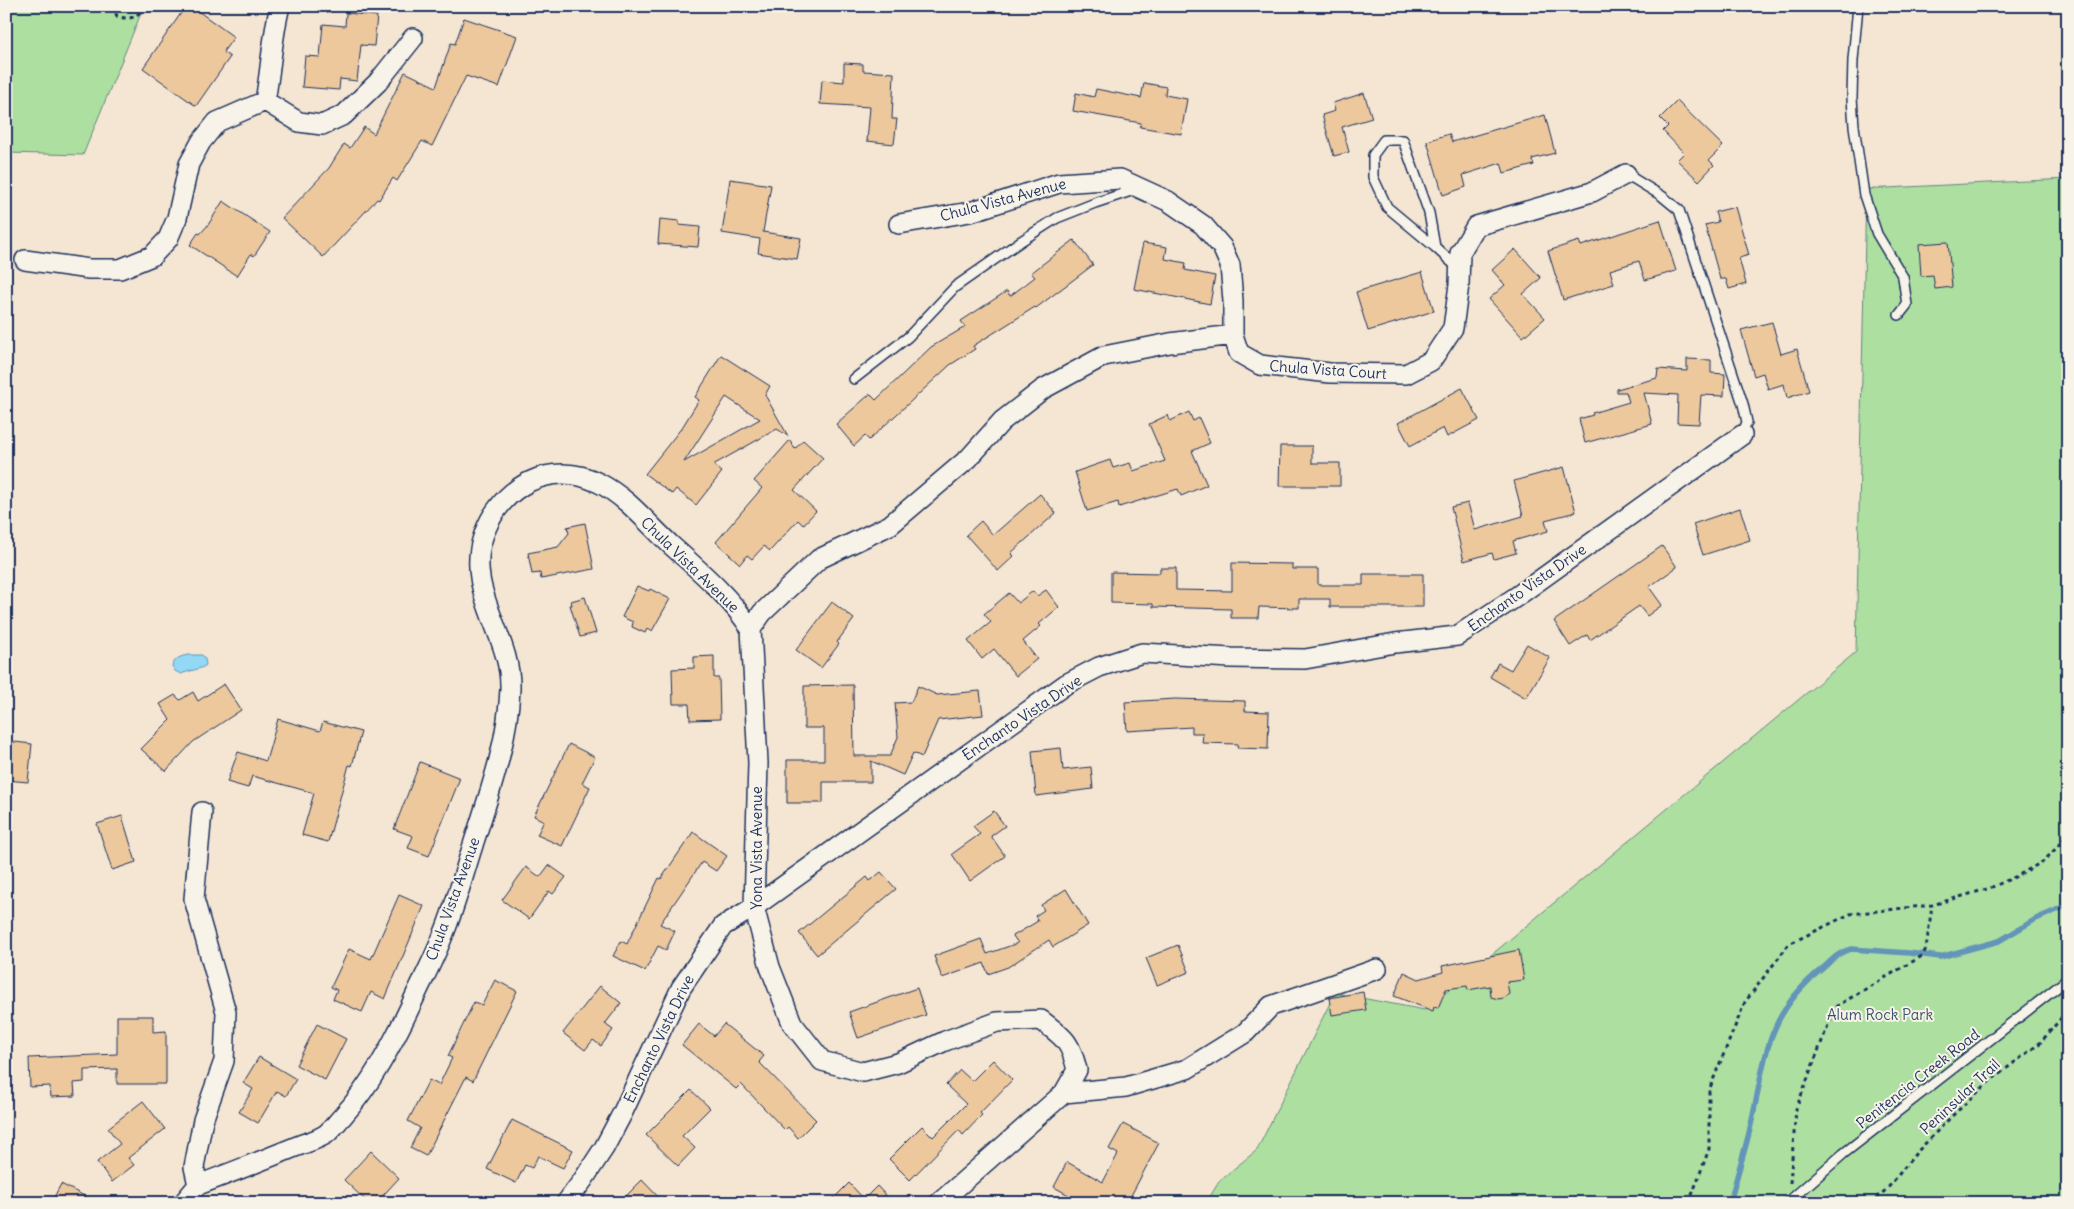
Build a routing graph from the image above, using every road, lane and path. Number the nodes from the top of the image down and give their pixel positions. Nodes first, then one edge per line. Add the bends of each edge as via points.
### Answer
1 (112, 6) edge
2 (143, 6) edge
3 (280, 6) edge
4 (1858, 6) edge
5 (413, 38) dead end
6 (264, 101) junction
7 (1626, 174) joint
8 (1140, 188) junction
9 (899, 224) dead end
10 (1435, 247) junction
11 (25, 260) dead end
12 (1460, 270) junction
13 (1899, 315) dead end
14 (1233, 335) junction
15 (854, 379) dead end
16 (1742, 435) joint
17 (751, 629) junction
18 (202, 812) dead end
19 (2068, 832) edge
20 (1932, 905) junction
21 (754, 907) junction
22 (1377, 969) dead end
23 (2068, 979) edge
24 (2068, 1010) edge
25 (1064, 1093) junction
26 (198, 1185) junction
27 (1788, 1202) edge
28 (183, 1203) edge
29 (566, 1203) edge
30 (940, 1203) edge
31 (1689, 1203) edge
32 (1870, 1203) edge

1 - 2 path via 116,16 125,19 133,18
3 - 6 street
4 - 13 lane via 1853,60 1854,126 1864,195 1877,234 1903,277 1907,305
5 - 6 street via 378,82 344,115 322,125 299,122
6 - 11 street via 217,122 201,142 189,164 178,218 168,239 152,256 120,269 89,269
7 - 12 street, Chula Vista Court via 1592,192 1476,226 1460,253
7 - 16 lane via 1679,210 1743,404 1747,422
8 - 9 street, Chula Vista Avenue via 1120,179 1058,183 970,212
8 - 14 street, Chula Vista Avenue via 1203,225 1222,247 1230,265
8 - 15 lane via 1057,218 1021,241 955,287 908,337
10 - 10 lane via 1429,213 1403,140 1384,140 1373,155 1373,177 1388,206
10 - 12 lane
12 - 14 street, Chula Vista Court via 1453,328 1431,361 1406,374 1330,373 1260,366 1239,353
14 - 17 street, Chula Vista Avenue via 1104,356 1043,389 1002,421 969,458 890,524 819,559 762,613
16 - 21 street, Enchanto Vista Drive via 1457,636 1394,643 1305,659 1142,653 1099,667 1066,684
17 - 21 street, Yona Vista Avenue via 758,763
17 - 26 street, Chula Vista Avenue via 719,589 600,483 583,476 559,474 536,478 519,487 499,507 484,534 478,562 480,588 508,670 510,687 506,728 487,803 440,944 396,1037 358,1099 326,1134
18 - 26 street via 194,899 226,1012 224,1061 203,1120 194,1167
19 - 20 path via 2044,861 2017,876 1990,888
20 - 27 path via 1926,950 1922,956 1835,1007 1796,1109
20 - 31 path via 1850,914 1789,944 1745,1002 1709,1090 1709,1150
21 - 25 street, Yona Vista Avenue via 770,967 792,1023 822,1061 863,1072 898,1063 997,1022 1042,1020 1065,1038 1073,1051 1077,1070
21 - 29 street, Enchanto Vista Drive via 723,926 681,988 618,1122
22 - 25 street via 1271,1006 1245,1033 1187,1070 1126,1087
23 - 27 lane, Penitencia Creek Road via 1843,1154
24 - 32 path, Peninsular Trail via 2040,1043 1952,1116 1888,1189
25 - 30 street, Yona Vista Avenue
26 - 28 street, Chula Vista Avenue

